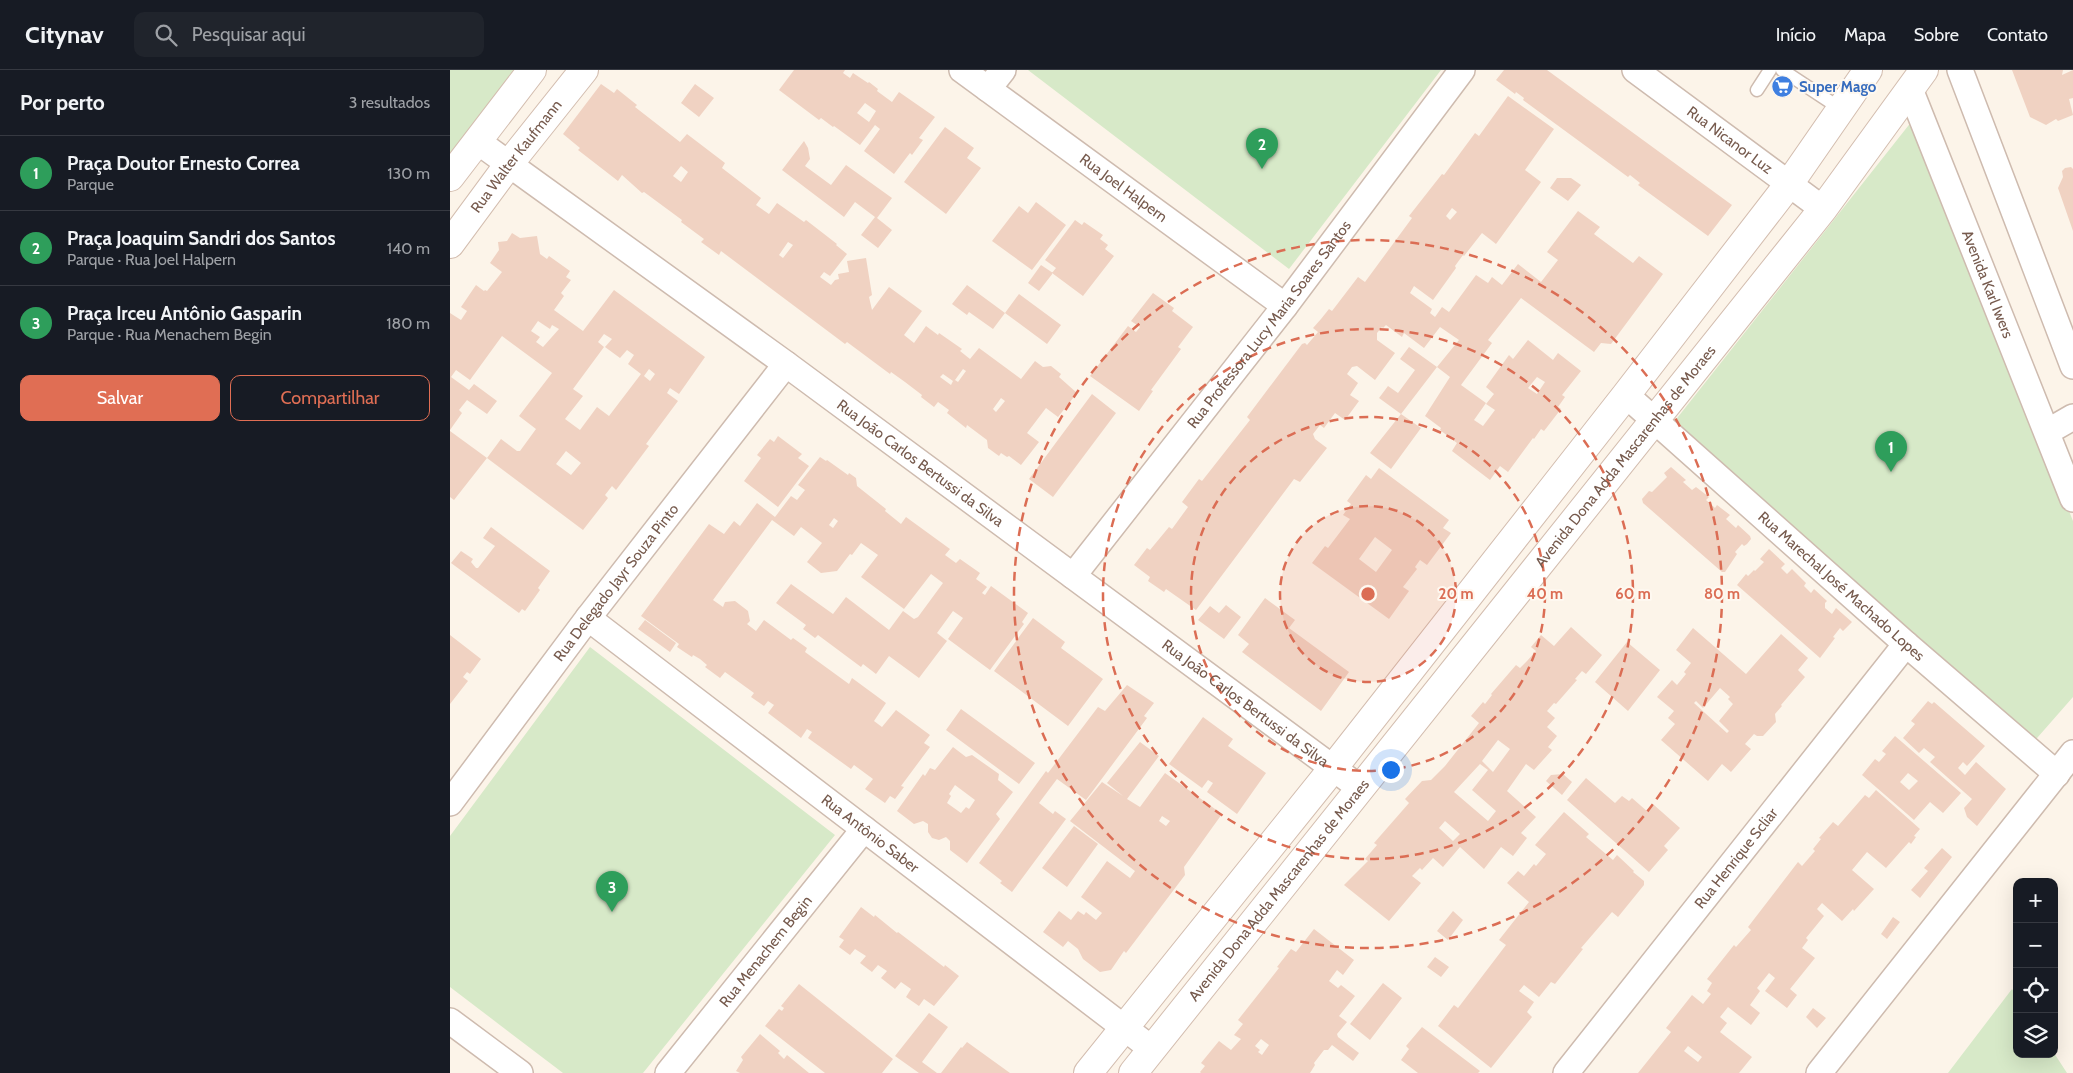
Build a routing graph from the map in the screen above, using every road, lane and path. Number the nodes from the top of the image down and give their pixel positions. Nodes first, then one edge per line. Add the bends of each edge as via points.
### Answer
1 (532, 70) edge
2 (584, 70) edge
3 (962, 70) edge
4 (1462, 70) edge
5 (1635, 70) edge
6 (1770, 70) edge
7 (1782, 70) edge
8 (1868, 70) edge
9 (1960, 70) edge
10 (1912, 76) edge
11 (996, 80) edge
12 (1757, 90) dead end
13 (1841, 109) junction
14 (477, 141) junction
15 (509, 164) junction
16 (450, 177) edge
17 (1790, 184) junction
18 (1823, 209) junction
19 (450, 244) edge
20 (1285, 306) junction
21 (786, 364) junction
22 (2073, 366) edge
23 (1626, 395) junction
24 (2073, 418) edge
25 (1655, 419) junction
26 (2048, 432) junction
27 (2073, 499) edge
28 (1073, 576) junction
29 (588, 618) junction
30 (1906, 644) junction
31 (2073, 753) edge
32 (1334, 767) junction
33 (2057, 774) junction
34 (1360, 788) junction
35 (450, 803) edge
36 (864, 829) junction
37 (450, 1021) edge
38 (1123, 1027) junction
39 (1152, 1049) junction
40 (520, 1073) edge
41 (668, 1073) edge
42 (1088, 1073) edge
43 (1133, 1073) edge
44 (1566, 1073) edge
45 (1819, 1073) edge

1 - 14 main road
2 - 15 main road, Rua Walter Kaufmann
3 - 11 street, Rua Joel Halpern
4 - 20 street, Rua Professora Lucy Maria Soares Santos
5 - 17 street, Rua Nicanor Luz
6 - 12 lane
7 - 13 lane
8 - 13 main road
9 - 22 street
10 - 18 main road, Avenida Dona Adda Mascarenhas de Moraes
10 - 26 street, Avenida Karl Iwers
11 - 20 street, Rua Joel Halpern
13 - 17 main road
14 - 15 street, Rua João Carlos Bertussi da Silva
14 - 16 main road
15 - 19 main road, Rua Walter Kaufmann
15 - 21 street, Rua João Carlos Bertussi da Silva
17 - 18 street, Rua Nicanor Luz
17 - 23 main road
18 - 25 main road, Avenida Dona Adda Mascarenhas de Moraes
20 - 28 street, Rua Professora Lucy Maria Soares Santos
21 - 28 street, Rua João Carlos Bertussi da Silva
21 - 29 street, Rua Delegado Jayr Souza Pinto
23 - 25 street, Rua Marechal José Machado Lopes
23 - 32 main road
24 - 26 street
25 - 30 street, Rua Marechal José Machado Lopes
25 - 34 main road, Avenida Dona Adda Mascarenhas de Moraes
26 - 27 street, Avenida Karl Iwers
28 - 32 street, Rua João Carlos Bertussi da Silva
29 - 35 street, Rua Delegado Jayr Souza Pinto
29 - 36 street, Rua Antônio Saber
30 - 33 street, Rua Marechal José Machado Lopes
30 - 44 street, Rua Henrique Scliar
31 - 33 street
32 - 34 street, Rua João Carlos Bertussi da Silva
32 - 38 main road
33 - 45 street
34 - 39 main road, Avenida Dona Adda Mascarenhas de Moraes
36 - 38 street, Rua Antônio Saber
36 - 41 street, Rua Menachem Begin
37 - 40 street
38 - 39 street, Rua Antônio Saber
38 - 42 main road
39 - 43 main road, Avenida Dona Adda Mascarenhas de Moraes

